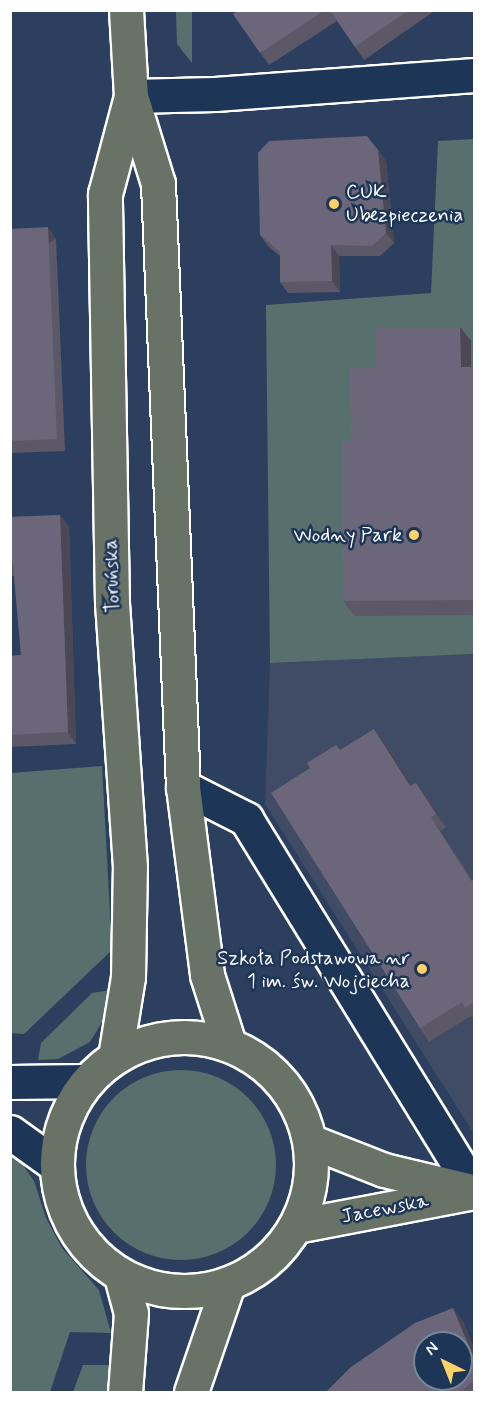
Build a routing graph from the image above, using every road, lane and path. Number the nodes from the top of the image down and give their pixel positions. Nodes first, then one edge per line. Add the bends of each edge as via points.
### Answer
1 (126, 10) edge
2 (474, 75) edge
3 (131, 96) junction
4 (183, 787) junction
5 (229, 1044) junction
6 (115, 1057) junction
7 (86, 1081) junction
8 (10, 1082) edge
9 (10, 1132) edge
10 (310, 1141) junction
11 (56, 1165) junction
12 (474, 1191) edge
13 (296, 1226) junction
14 (121, 1276) junction
15 (228, 1284) junction
16 (125, 1392) edge
17 (191, 1392) edge

1 - 3 main road, Toruńska
2 - 3 street via 214,94
3 - 4 main road, Toruńska via 158,184
3 - 6 main road, Toruńska via 105,194 112,603 130,867 128,977
4 - 5 main road, Toruńska via 207,975
4 - 12 street via 246,819
5 - 6 main road via 204,1038 157,1039
5 - 10 main road via 266,1066 295,1099
6 - 7 main road
7 - 8 street
7 - 11 main road via 64,1121
9 - 11 street
10 - 12 main road, Jacewska via 384,1170
10 - 13 main road via 308,1195
11 - 14 main road via 59,1192 68,1218 99,1260
12 - 13 main road, Jacewska
13 - 15 main road via 278,1251 255,1270
14 - 15 main road via 171,1292 200,1291
14 - 16 main road via 131,1313
15 - 17 main road

